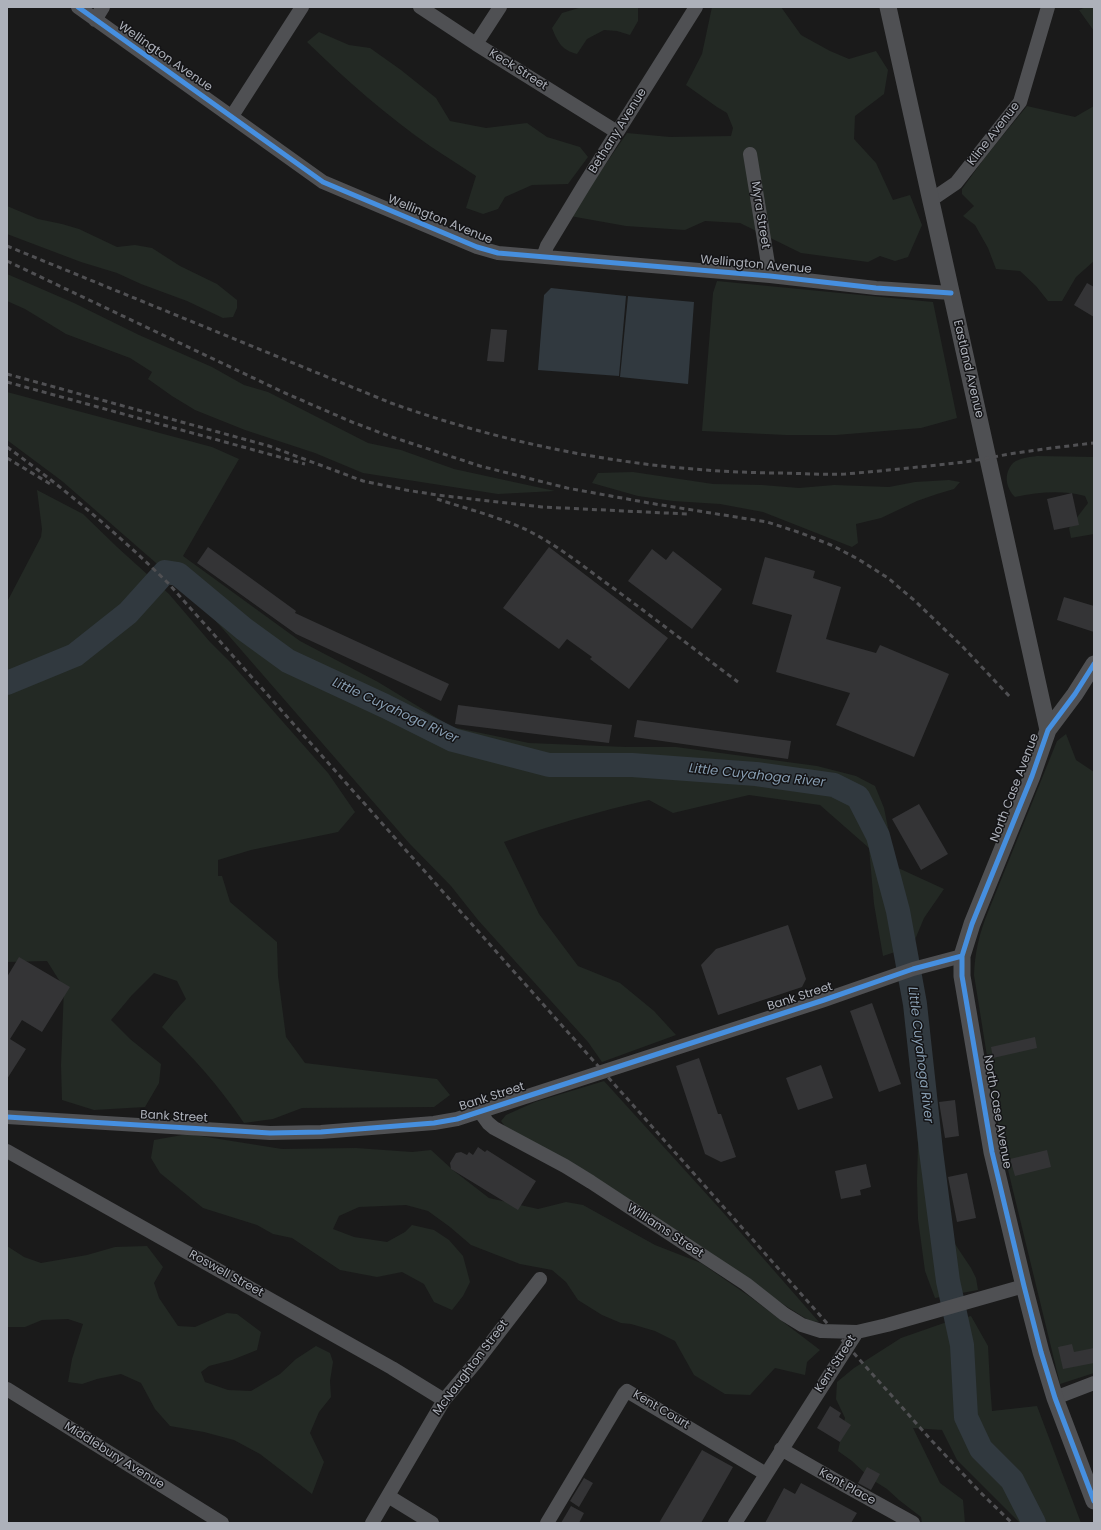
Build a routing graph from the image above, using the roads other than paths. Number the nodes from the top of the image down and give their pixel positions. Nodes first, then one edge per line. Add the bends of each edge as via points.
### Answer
1 (78, 7) edge
2 (103, 7) edge
3 (302, 7) edge
4 (420, 7) edge
5 (500, 7) edge
6 (696, 7) edge
7 (888, 7) edge
8 (1048, 7) edge
9 (95, 20) junction
10 (476, 44) junction
11 (232, 116) junction
12 (617, 132) junction
13 (750, 154) dead end
14 (931, 200) junction
15 (543, 257) junction
16 (770, 276) junction
17 (951, 293) junction
18 (1094, 664) edge
19 (1048, 730) junction
20 (962, 956) junction
21 (480, 1112) junction
22 (7, 1117) edge
23 (7, 1151) edge
24 (540, 1279) dead end
25 (1024, 1286) junction
26 (857, 1332) junction
27 (1094, 1383) edge
28 (7, 1389) edge
29 (1055, 1398) junction
30 (444, 1400) junction
31 (781, 1449) junction
32 (766, 1474) junction
33 (388, 1496) junction
34 (1094, 1501) edge
35 (222, 1523) edge
36 (372, 1523) edge
37 (432, 1523) edge
38 (547, 1523) edge
39 (734, 1523) edge
40 (913, 1523) edge

1 - 9 street, Wellington Avenue
2 - 9 street
3 - 11 street
4 - 10 street, Keck Street
5 - 10 street
6 - 12 street, Bethany Avenue
7 - 14 street, Eastland Avenue
8 - 14 street, Kline Avenue via 1020,102 956,183
9 - 11 street, Wellington Avenue
10 - 12 street, Keck Street
11 - 15 street, Wellington Avenue via 333,187 477,247 498,253
12 - 15 street, Bethany Avenue via 547,246
13 - 16 street, Myra Street
14 - 17 street, Eastland Avenue
15 - 16 street, Wellington Avenue
16 - 17 street, Wellington Avenue via 876,288
17 - 19 street, Eastland Avenue
18 - 19 street
19 - 20 street, North Case Avenue via 972,924
20 - 21 street, Bank Street
20 - 25 street, North Case Avenue via 962,976 992,1152
21 - 22 street, Bank Street via 434,1123 288,1133
21 - 26 street, Williams Street via 494,1128 591,1182 746,1284 802,1325 830,1332
23 - 30 street, Roswell Street via 392,1368
24 - 30 street, McNaughton Street
25 - 26 street, Kent Street
25 - 29 street, North Case Avenue
26 - 31 street, Kent Street
27 - 29 street
28 - 35 street, Middlebury Avenue
29 - 34 street, North Case Avenue
30 - 33 street, McNaughton Street
31 - 32 street, Kent Street
31 - 40 street, Kent Place
32 - 38 street, Kent Court via 627,1391
32 - 39 street, Kent Street
33 - 36 street, McNaughton Street
33 - 37 street

